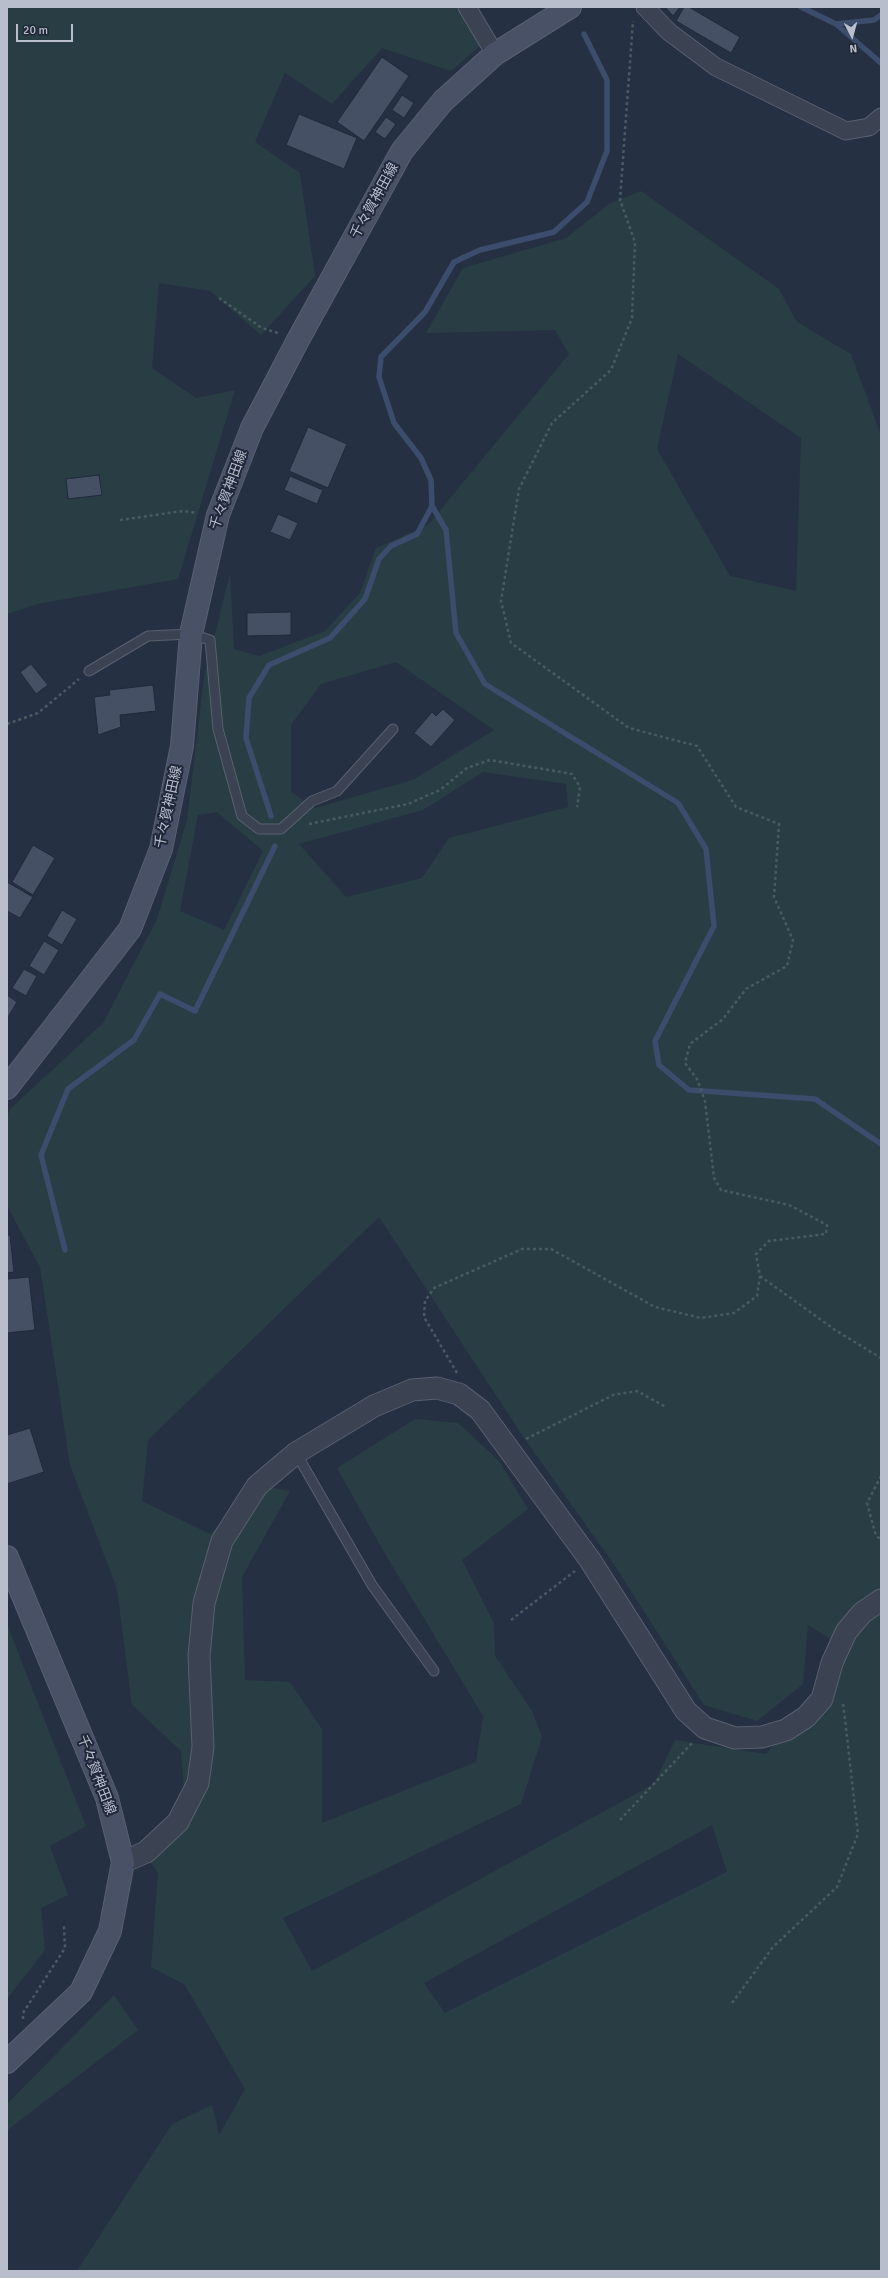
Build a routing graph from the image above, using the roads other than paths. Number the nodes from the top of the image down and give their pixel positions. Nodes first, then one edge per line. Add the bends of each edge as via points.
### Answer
1 (467, 7) edge
2 (570, 7) edge
3 (639, 11) edge
4 (495, 54) junction
5 (881, 117) edge
6 (191, 634) junction
7 (89, 672) road end
8 (393, 729) dead end
9 (7, 1088) edge
10 (296, 1453) junction
11 (7, 1557) edge
12 (881, 1600) edge
13 (434, 1671) dead end
14 (123, 1862) junction
15 (7, 2062) edge

1 - 4 street
2 - 4 main road, 千々賀神田線
3 - 5 street via 716,67 846,131 869,127
4 - 6 main road, 千々賀神田線 via 443,101 402,151 298,340 252,428 218,515
6 - 7 lane via 148,636
6 - 8 lane via 210,640 218,729 242,816 259,829 281,829 312,801 337,791
6 - 9 main road, 千々賀神田線 via 182,746 166,827 161,849 130,929
10 - 12 street via 374,1406 412,1390 437,1388 459,1394 480,1410 590,1560 686,1711 705,1728 734,1738 762,1737 786,1730 806,1717 822,1699 832,1663 846,1632 862,1613
10 - 13 lane via 372,1585
10 - 14 street via 257,1486 222,1541 204,1603 199,1656 203,1747 198,1783 178,1822 146,1852
11 - 14 main road, 千々賀神田線 via 107,1798
14 - 15 main road, 千々賀神田線 via 110,1932 81,1992

